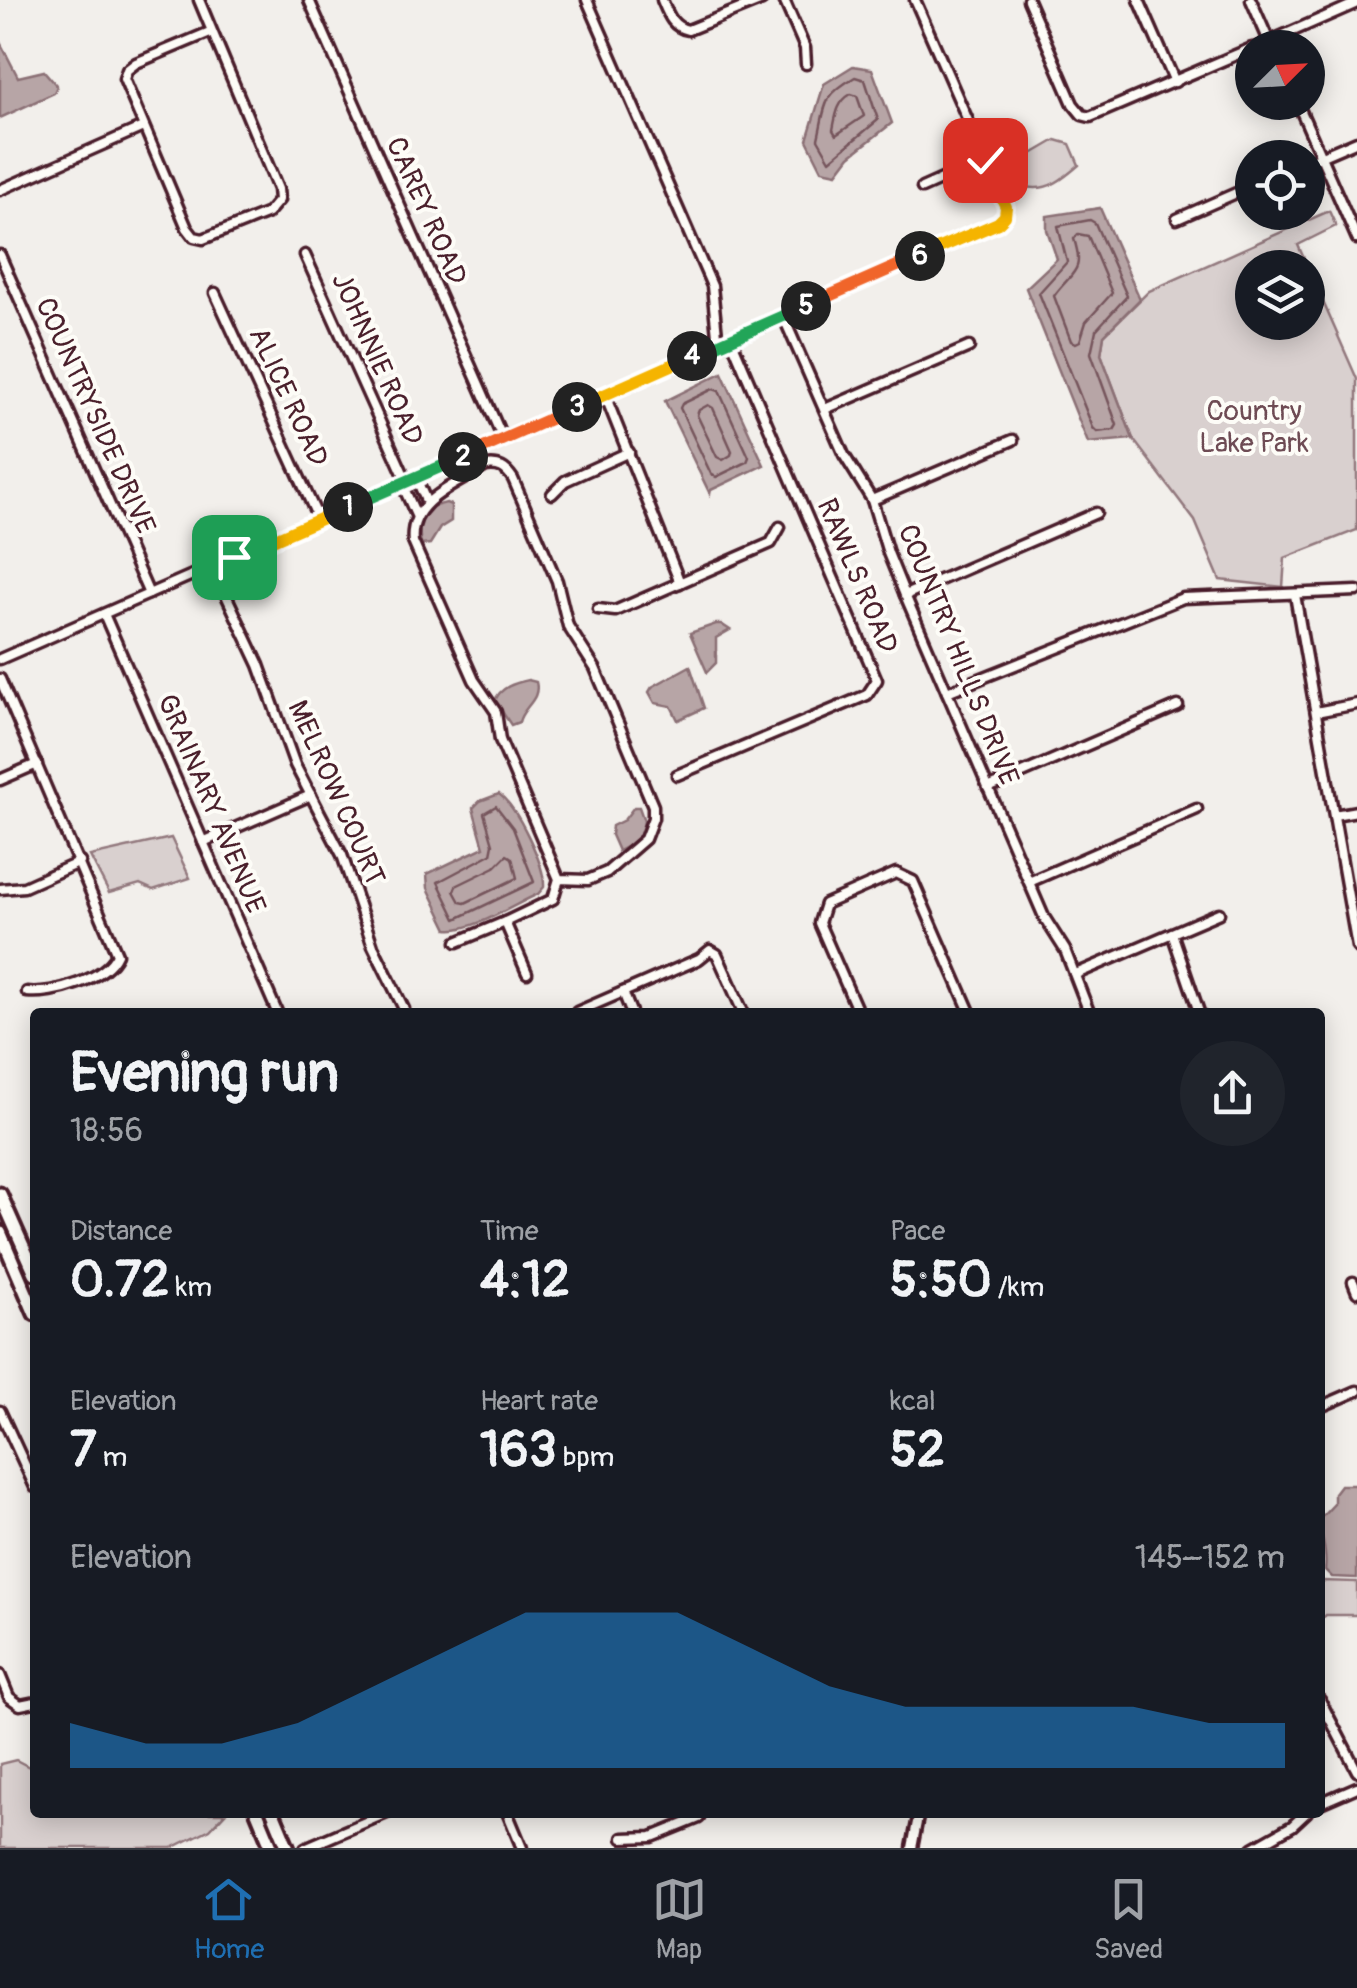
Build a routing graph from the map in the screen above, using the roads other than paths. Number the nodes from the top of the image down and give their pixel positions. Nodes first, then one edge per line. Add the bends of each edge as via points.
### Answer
1 (199, 0) edge
2 (309, 0) edge
3 (587, 0) edge
4 (662, 0) edge
5 (762, 0) edge
6 (784, 0) edge
7 (915, 0) edge
8 (1028, 0) edge
9 (1139, 0) edge
10 (1251, 0) edge
11 (1357, 3) edge
12 (1264, 30) edge
13 (1300, 30) edge
14 (210, 32) junction
15 (1235, 56) edge
16 (806, 64) dead end
17 (1175, 82) junction
18 (142, 127) junction
19 (1357, 140) edge
20 (1325, 154) edge
21 (985, 160) junction
22 (1325, 165) edge
23 (922, 188) dead end
24 (0, 190) edge
25 (1235, 193) edge
26 (1177, 219) dead end
27 (1357, 239) edge
28 (0, 255) edge
29 (305, 255) dead end
30 (215, 293) dead end
31 (783, 316) junction
32 (731, 339) junction
33 (718, 345) junction
34 (969, 348) dead end
35 (605, 395) junction
36 (825, 410) junction
37 (502, 439) junction
38 (1013, 440) dead end
39 (629, 452) junction
40 (408, 481) junction
41 (552, 494) dead end
42 (872, 500) junction
43 (427, 503) junction
44 (1096, 513) dead end
45 (416, 516) junction
46 (320, 520) junction
47 (780, 527) dead end
48 (680, 582) junction
49 (1357, 591) edge
50 (148, 594) junction
51 (905, 595) junction
52 (226, 596) dead end
53 (1296, 596) junction
54 (598, 609) dead end
55 (104, 614) junction
56 (0, 659) edge
57 (0, 678) edge
58 (947, 692) junction
59 (1357, 704) edge
60 (1178, 706) dead end
61 (1316, 712) junction
62 (36, 764) junction
63 (678, 775) dead end
64 (0, 780) edge
65 (988, 788) junction
66 (311, 795) junction
67 (1197, 810) dead end
68 (1357, 811) edge
69 (1334, 815) junction
70 (203, 842) junction
71 (80, 862) junction
72 (559, 879) junction
73 (1029, 882) junction
74 (0, 890) edge
75 (1219, 913) dead end
76 (506, 922) junction
77 (1172, 933) junction
78 (457, 942) dead end
79 (1357, 947) edge
80 (527, 973) dead end
81 (1076, 974) junction
82 (27, 992) dead end
83 (622, 992) junction
84 (275, 1008) edge
85 (404, 1008) edge
86 (586, 1008) edge
87 (630, 1008) edge
88 (741, 1008) edge
89 (856, 1008) edge
90 (968, 1008) edge
91 (1089, 1008) edge
92 (1198, 1008) edge
93 (0, 1194) edge
94 (0, 1232) edge
95 (30, 1262) edge
96 (1353, 1282) dead end
97 (1357, 1292) edge
98 (30, 1302) edge
99 (1357, 1391) edge
100 (1325, 1405) edge
101 (0, 1411) edge
102 (30, 1476) edge
103 (0, 1675) edge
104 (30, 1703) edge
105 (1325, 1709) edge
106 (1357, 1771) edge
107 (1357, 1787) edge
108 (1325, 1802) edge
109 (260, 1818) edge
110 (276, 1818) edge
111 (375, 1818) edge
112 (510, 1818) edge
113 (699, 1818) edge
114 (918, 1818) edge
115 (1301, 1818) edge
116 (623, 1838) dead end
117 (272, 1848) edge
118 (288, 1848) edge
119 (305, 1848) edge
120 (522, 1848) edge
121 (912, 1848) edge
122 (1253, 1848) edge

1 - 14 street
2 - 37 street, CAREY ROAD
3 - 33 street via 712,286
4 - 5 street via 673,23 688,30
6 - 16 street
7 - 21 street
8 - 17 street via 1082,115 1100,116
9 - 17 street
10 - 12 street
11 - 13 street
14 - 18 street via 128,70 126,87
14 - 18 street via 278,189 276,207 213,237 194,236
15 - 17 street
18 - 24 street
19 - 20 street
21 - 23 street
21 - 31 street via 1006,207 998,223
22 - 27 street
25 - 26 street
28 - 50 street, COUNTRYSIDE DRIVE
29 - 40 street, JOHNNIE ROAD
30 - 46 street, ALICE ROAD
31 - 32 street
31 - 36 street, COUNTRY HILLS DRIVE
32 - 33 street
32 - 63 street, RAWLS ROAD via 876,680 867,695
33 - 35 street
34 - 36 street
35 - 37 street
35 - 39 street
36 - 42 street, COUNTRY HILLS DRIVE
37 - 40 street
38 - 42 street
39 - 41 street via 564,480
39 - 48 street
40 - 43 street
40 - 45 street
40 - 46 street
42 - 51 street, COUNTRY HILLS DRIVE
43 - 45 street
43 - 72 street via 486,466 508,472 557,581 568,626 595,668 650,794 653,818 638,848 599,877
44 - 51 street
45 - 72 street via 413,542 474,680 496,712 500,740
46 - 50 street
47 - 48 street via 771,543
48 - 54 street via 614,612
49 - 53 street
50 - 55 street
51 - 58 street, COUNTRY HILLS DRIVE
52 - 66 street, MELROW COURT
53 - 58 street via 1183,598
53 - 61 street
55 - 56 street
55 - 70 street, GRAINARY AVENUE
57 - 62 street
58 - 65 street, COUNTRY HILLS DRIVE
59 - 61 street
60 - 65 street
61 - 69 street
62 - 64 street
62 - 71 street
65 - 73 street, COUNTRY HILLS DRIVE
66 - 70 street
66 - 85 street, MELROW COURT
67 - 73 street
68 - 69 street
69 - 79 street
70 - 84 street, GRAINARY AVENUE
71 - 74 street via 24,887
71 - 82 street via 117,954 104,970 48,994
72 - 76 street via 553,900
73 - 81 street, COUNTRY HILLS DRIVE
75 - 77 street
76 - 78 street
76 - 80 street
77 - 81 street
77 - 92 street
81 - 91 street, COUNTRY HILLS DRIVE
83 - 86 street
83 - 87 street
83 - 88 street via 710,950
89 - 90 street via 819,923 825,904 896,873 913,881
93 - 95 main road
94 - 98 main road
96 - 97 street
99 - 100 street
101 - 102 street
103 - 104 street via 9,1698
105 - 106 street
107 - 108 street
109 - 117 main road
110 - 118 main road
111 - 119 street
112 - 120 street
113 - 116 street via 652,1837
114 - 121 street
115 - 122 street

